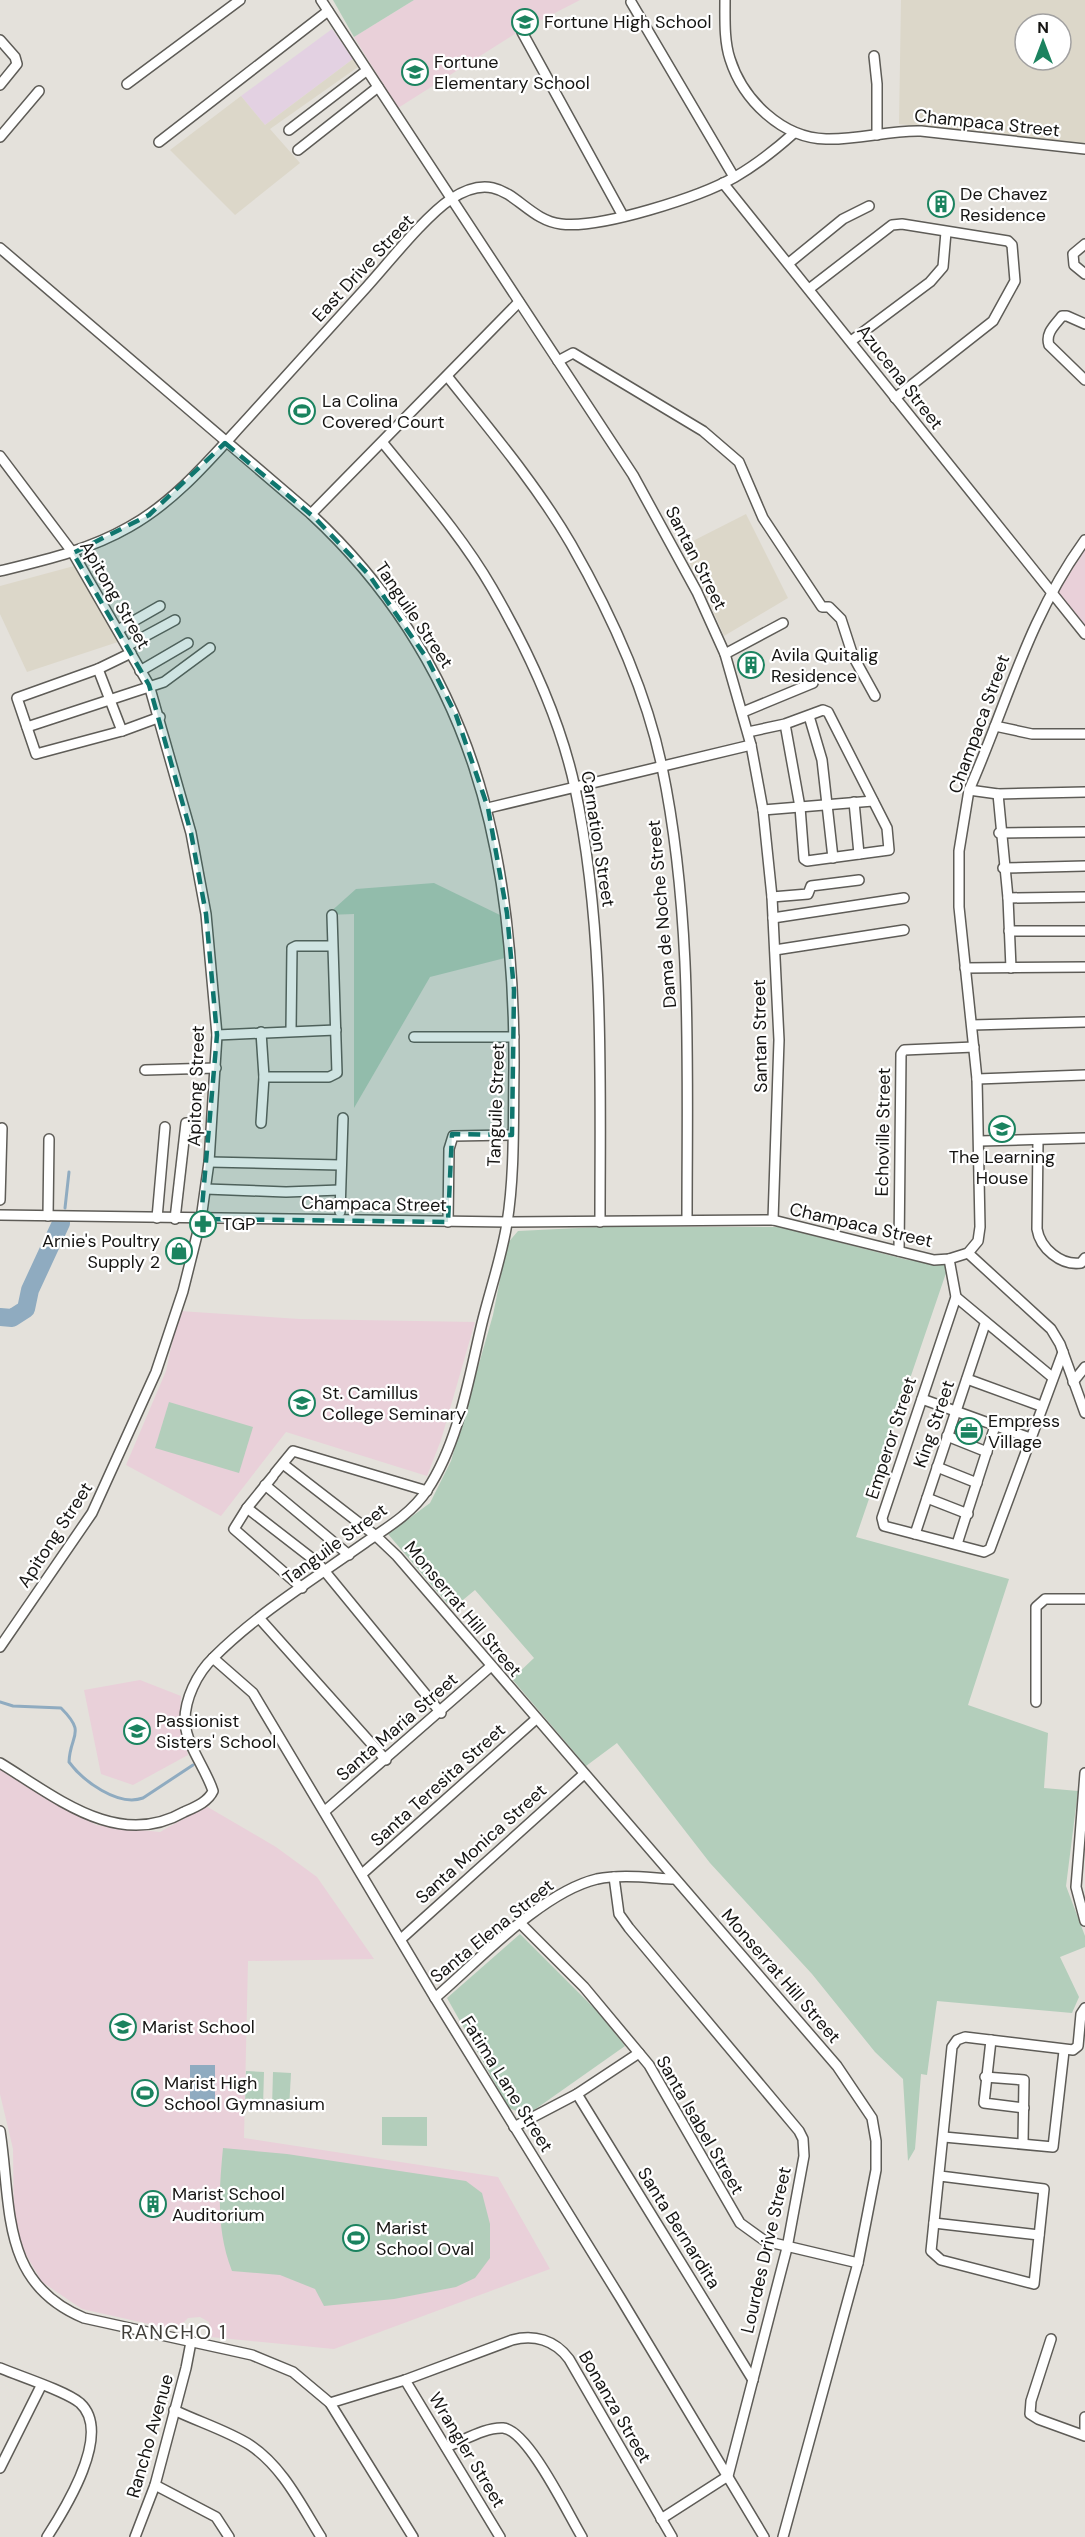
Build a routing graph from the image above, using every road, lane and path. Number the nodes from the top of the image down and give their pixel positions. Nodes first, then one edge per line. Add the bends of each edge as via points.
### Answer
1 (240, 0) edge
2 (321, 0) edge
3 (725, 0) edge
4 (631, 2) dead end
5 (328, 11) junction
6 (522, 32) dead end
7 (0, 40) edge
8 (874, 56) dead end
9 (366, 71) junction
10 (127, 84) dead end
11 (0, 85) edge
12 (378, 87) junction
13 (39, 91) dead end
14 (289, 130) dead end
15 (794, 133) junction
16 (877, 135) junction
17 (0, 137) edge
18 (159, 142) dead end
19 (1085, 149) edge
20 (298, 150) dead end
21 (734, 177) junction
22 (723, 183) junction
23 (451, 199) junction
24 (869, 206) dead end
25 (623, 216) junction
26 (946, 232) junction
27 (1085, 244) edge
28 (0, 248) edge
29 (789, 263) junction
30 (1085, 274) edge
31 (809, 289) junction
32 (519, 302) junction
33 (1085, 324) edge
34 (851, 341) junction
35 (558, 361) junction
36 (447, 376) junction
37 (1085, 380) edge
38 (895, 398) junction
39 (225, 443) junction
40 (383, 443) junction
41 (0, 456) edge
42 (313, 516) junction
43 (1085, 540) edge
44 (73, 553) junction
45 (0, 571) edge
46 (1050, 593) junction
47 (160, 606) dead end
48 (175, 620) dead end
49 (783, 623) dead end
50 (118, 630) junction
51 (1085, 634) edge
52 (188, 643) dead end
53 (210, 648) dead end
54 (129, 650) junction
55 (725, 654) junction
56 (98, 669) junction
57 (140, 671) junction
58 (813, 683) dead end
59 (149, 686) junction
60 (875, 696) dead end
61 (110, 700) junction
62 (743, 712) junction
63 (809, 716) junction
64 (160, 717) junction
65 (785, 724) junction
66 (995, 726) junction
67 (27, 727) junction
68 (122, 731) junction
69 (748, 732) junction
70 (1085, 734) edge
71 (751, 745) junction
72 (662, 765) junction
73 (575, 787) junction
74 (969, 790) junction
75 (1085, 792) edge
76 (998, 794) junction
77 (873, 801) junction
78 (854, 802) junction
79 (827, 805) junction
80 (800, 807) junction
81 (488, 808) junction
82 (763, 810) junction
83 (1085, 832) edge
84 (999, 833) junction
85 (859, 854) junction
86 (832, 858) junction
87 (1085, 866) edge
88 (1003, 868) junction
89 (859, 880) dead end
90 (772, 897) junction
91 (1085, 897) edge
92 (903, 898) dead end
93 (1008, 898) junction
94 (332, 915) dead end
95 (773, 918) junction
96 (903, 930) dead end
97 (1009, 931) junction
98 (1085, 931) edge
99 (332, 946) junction
100 (775, 950) junction
101 (1085, 967) edge
102 (1011, 968) junction
103 (965, 969) junction
104 (1085, 1022) edge
105 (972, 1025) junction
106 (291, 1030) junction
107 (336, 1030) junction
108 (261, 1032) junction
109 (217, 1035) junction
110 (414, 1036) dead end
111 (514, 1037) junction
112 (974, 1047) junction
113 (216, 1068) junction
114 (145, 1070) dead end
115 (1085, 1075) edge
116 (264, 1077) junction
117 (977, 1079) junction
118 (343, 1118) dead end
119 (186, 1123) dead end
120 (261, 1123) dead end
121 (165, 1126) dead end
122 (2, 1128) dead end
123 (512, 1135) junction
124 (1085, 1138) edge
125 (49, 1139) dead end
126 (1038, 1140) junction
127 (980, 1141) junction
128 (209, 1162) junction
129 (340, 1165) junction
130 (206, 1189) junction
131 (340, 1190) junction
132 (0, 1200) edge
133 (340, 1212) dead end
134 (0, 1215) edge
135 (48, 1216) junction
136 (157, 1218) junction
137 (175, 1219) junction
138 (201, 1219) junction
139 (687, 1220) junction
140 (773, 1220) junction
141 (448, 1222) junction
142 (507, 1222) junction
143 (600, 1222) junction
144 (899, 1251) junction
145 (968, 1253) junction
146 (1085, 1258) edge
147 (949, 1259) junction
148 (956, 1297) junction
149 (986, 1324) junction
150 (1062, 1352) junction
151 (1085, 1367) edge
152 (1052, 1377) junction
153 (967, 1379) junction
154 (1073, 1382) junction
155 (922, 1399) junction
156 (1041, 1406) junction
157 (956, 1411) junction
158 (1085, 1413) edge
159 (995, 1426) junction
160 (947, 1436) junction
161 (1030, 1438) junction
162 (987, 1452) junction
163 (283, 1464) junction
164 (937, 1467) junction
165 (977, 1483) junction
166 (266, 1485) junction
167 (427, 1491) junction
168 (927, 1498) junction
169 (247, 1508) junction
170 (968, 1514) junction
171 (915, 1534) junction
172 (376, 1536) junction
173 (957, 1544) junction
174 (346, 1552) junction
175 (325, 1571) junction
176 (302, 1588) junction
177 (1085, 1599) edge
178 (260, 1619) junction
179 (0, 1647) edge
180 (213, 1658) junction
181 (490, 1667) junction
182 (1036, 1702) dead end
183 (441, 1713) junction
184 (535, 1720) junction
185 (386, 1760) junction
186 (0, 1763) edge
187 (1085, 1773) edge
188 (584, 1774) junction
189 (325, 1811) junction
190 (362, 1874) junction
191 (614, 1877) junction
192 (675, 1879) junction
193 (1085, 1921) edge
194 (521, 1924) junction
195 (401, 1940) junction
196 (435, 1998) junction
197 (1085, 2008) edge
198 (991, 2040) junction
199 (1064, 2051) junction
200 (639, 2053) junction
201 (986, 2077) junction
202 (577, 2094) junction
203 (1024, 2108) junction
204 (514, 2127) junction
205 (0, 2131) edge
206 (944, 2137) junction
207 (1023, 2144) junction
208 (940, 2176) junction
209 (934, 2223) junction
210 (1039, 2235) junction
211 (787, 2248) junction
212 (858, 2263) junction
213 (1051, 2339) dead end
214 (191, 2342) junction
215 (0, 2368) edge
216 (405, 2380) junction
217 (753, 2380) junction
218 (41, 2386) junction
219 (330, 2403) junction
220 (174, 2410) junction
221 (1085, 2417) edge
222 (1085, 2435) edge
223 (446, 2447) junction
224 (0, 2468) edge
225 (728, 2476) junction
226 (155, 2485) junction
227 (661, 2519) junction
228 (47, 2537) edge
229 (135, 2537) edge
230 (229, 2537) edge
231 (321, 2537) edge
232 (413, 2537) edge
233 (500, 2537) edge
234 (582, 2537) edge
235 (672, 2537) edge
236 (764, 2537) edge
237 (783, 2537) edge

1 - 10 street
2 - 5 street, Santan Street
3 - 15 street, Champaca Street via 729,57 735,72 753,100
4 - 21 street
5 - 9 street, Santan Street
5 - 18 street
6 - 25 street
7 - 11 street via 17,64
8 - 16 street
9 - 12 street, Santan Street
9 - 14 street
12 - 20 street
12 - 23 street, Santan Street
13 - 17 street
15 - 16 street, Champaca Street via 823,139
15 - 21 street, East Drive Street
16 - 19 street, Champaca Street via 921,131
21 - 22 street, East Drive Street
22 - 25 street, East Drive Street
22 - 29 street, Azucena Street
23 - 25 street, East Drive Street via 490,187 516,197 558,224
23 - 32 street, Santan Street
23 - 39 street, East Drive Street
24 - 29 street via 843,219
26 - 31 street via 892,225
26 - 34 street via 943,267 930,282
26 - 38 street via 1008,242 1012,245 1015,281 993,321
27 - 30 street via 1073,254 1074,265
28 - 39 street, Tanguile Street
29 - 31 street, Azucena Street
31 - 34 street, Azucena Street
32 - 35 street, Santan Street
32 - 36 street
33 - 37 street via 1062,316 1047,340
34 - 38 street, Azucena Street
35 - 55 street, Santan Street via 653,509
35 - 60 street via 573,353 703,431 739,462 763,518 791,564 822,608 829,607 841,619 853,656
36 - 40 street
36 - 72 street, Dama de Noche Street via 506,451 570,543 618,639 646,709
38 - 46 street, Azucena Street
39 - 42 street, Tanguile Street
39 - 44 street, East Drive Street via 189,482 149,515
40 - 42 street
40 - 73 street, Carnation Street via 492,587 541,681
41 - 44 street, Apitong Street
42 - 81 street, Tanguile Street via 369,575 428,660 459,724
43 - 46 street, Champaca Street
44 - 45 street, East Drive Street
44 - 50 street, Apitong Street
46 - 51 street, Azucena Street
46 - 66 street, Champaca Street via 1014,672
47 - 50 street
48 - 54 street
49 - 55 street
50 - 54 street, Apitong Street
52 - 57 street
53 - 59 street via 164,682
54 - 56 street
54 - 57 street, Apitong Street
55 - 62 street, Santan Street
56 - 61 street
56 - 67 street via 17,698
57 - 59 street, Apitong Street
58 - 62 street
59 - 61 street
59 - 64 street, Apitong Street
61 - 67 street
61 - 68 street
62 - 69 street, Santan Street
63 - 65 street
63 - 77 street via 828,712
63 - 79 street via 822,760
64 - 68 street
64 - 109 street, Apitong Street via 191,833 206,914
65 - 69 street
65 - 80 street
66 - 70 street via 1032,734
66 - 74 street, Champaca Street
67 - 68 street via 39,755
69 - 71 street, Santan Street
71 - 72 street
71 - 82 street, Santan Street
72 - 73 street
72 - 139 street, Dama de Noche Street via 677,856 688,1017
73 - 81 street
73 - 143 street, Carnation Street via 597,945 601,1032
74 - 76 street
74 - 103 street, Champaca Street via 959,851
75 - 76 street
76 - 84 street
77 - 78 street
77 - 85 street via 891,846 885,852
78 - 79 street
78 - 85 street
79 - 80 street
79 - 86 street
80 - 82 street
80 - 86 street via 804,859
81 - 111 street, Tanguile Street via 510,939
82 - 90 street, Santan Street
83 - 84 street
84 - 88 street
85 - 86 street
87 - 88 street
88 - 93 street
89 - 90 street via 811,886 808,894
90 - 95 street, Santan Street
91 - 93 street
92 - 95 street
93 - 97 street
94 - 99 street
95 - 100 street, Santan Street
96 - 100 street
97 - 98 street
97 - 102 street
99 - 106 street via 292,948
99 - 107 street
100 - 140 street, Santan Street via 779,1040
101 - 102 street
102 - 103 street
103 - 105 street, Champaca Street
104 - 105 street
105 - 112 street, Champaca Street
106 - 107 street
106 - 108 street
107 - 116 street via 334,1076
108 - 109 street
108 - 116 street
109 - 113 street, Apitong Street
110 - 111 street
111 - 123 street, Tanguile Street
112 - 117 street, Champaca Street
112 - 144 street, Echoville Street via 904,1050 901,1054
113 - 114 street
113 - 128 street, Apitong Street
115 - 117 street
116 - 120 street
117 - 127 street, Champaca Street
118 - 129 street
119 - 137 street
121 - 136 street
122 - 132 street
123 - 141 street via 453,1136 449,1149
123 - 142 street, Tanguile Street
124 - 126 street
125 - 135 street
126 - 127 street
126 - 146 street via 1040,1242 1067,1263 1080,1263
127 - 145 street, Champaca Street via 980,1227 976,1245
128 - 129 street
128 - 130 street, Apitong Street
129 - 131 street
130 - 131 street
130 - 138 street, Apitong Street
131 - 133 street
134 - 135 street, Champaca Street
135 - 136 street, Champaca Street
136 - 137 street, Champaca Street
137 - 138 street, Champaca Street
138 - 141 street, Champaca Street
138 - 179 street, Apitong Street via 183,1291 156,1372 103,1495
139 - 140 street, Champaca Street
139 - 143 street, Champaca Street
140 - 144 street, Champaca Street
141 - 142 street, Champaca Street
142 - 143 street, Champaca Street
142 - 167 street, Tanguile Street via 465,1392 448,1447
144 - 147 street, Champaca Street via 934,1260
145 - 147 street, Champaca Street
145 - 150 street via 1048,1326
147 - 148 street, Emperor Street
148 - 149 street
148 - 155 street, Emperor Street
149 - 152 street
149 - 153 street, King Street
150 - 152 street, Emperor Street
150 - 154 street
151 - 154 street
152 - 156 street, Emperor Street
153 - 156 street
153 - 157 street, King Street
154 - 158 street
155 - 157 street
155 - 171 street, Emperor Street via 882,1518 884,1526
156 - 161 street, Emperor Street
157 - 159 street
157 - 160 street, King Street
159 - 161 street
159 - 162 street
160 - 162 street
160 - 164 street, King Street
161 - 173 street, Emperor Street via 990,1549 984,1552
162 - 165 street
163 - 166 street
163 - 167 street via 292,1452 299,1452
163 - 172 street, Monserrat Hill Street
164 - 165 street
164 - 168 street, King Street
165 - 170 street
166 - 169 street
166 - 174 street
167 - 172 street, Tanguile Street
168 - 170 street
168 - 171 street, King Street
169 - 175 street
169 - 176 street via 235,1525 237,1533
170 - 173 street
171 - 173 street, Emperor Street
172 - 174 street, Tanguile Street
172 - 181 street, Monserrat Hill Street
174 - 175 street, Tanguile Street
175 - 176 street, Tanguile Street
175 - 183 street
176 - 178 street, Tanguile Street
177 - 182 street via 1045,1599 1036,1607
178 - 180 street, Tanguile Street
178 - 185 street
180 - 186 street, Tanguile Street via 197,1678 185,1723 213,1791 209,1798 173,1819 139,1827 101,1820
180 - 189 street, Fatima Lane Street via 253,1693
181 - 183 street, Santa Maria Street
181 - 184 street, Monserrat Hill Street
183 - 185 street, Santa Maria Street
184 - 188 street, Monserrat Hill Street
184 - 190 street, Santa Teresita Street
185 - 189 street, Santa Maria Street
187 - 193 street via 1076,1887
188 - 192 street, Monserrat Hill Street
188 - 195 street, Santa Monica Street
189 - 190 street, Fatima Lane Street
190 - 195 street, Fatima Lane Street
191 - 192 street, Santa Elena Street
191 - 194 street, Santa Elena Street via 582,1884 553,1898
191 - 211 street, Lourdes Drive Street via 619,1914 803,2139 804,2156
192 - 212 street, Monserrat Hill Street via 837,2066 867,2108 875,2129 876,2163
194 - 196 street, Santa Elena Street
194 - 200 street, Santa Isabel Street via 584,1987
195 - 196 street, Fatima Lane Street
196 - 204 street, Fatima Lane Street
197 - 199 street via 1078,2046
198 - 199 street
198 - 201 street
198 - 206 street via 965,2037 952,2047
199 - 207 street via 1054,2146
200 - 202 street
200 - 211 street, Santa Isabel Street via 740,2223 757,2237
201 - 203 street via 1024,2080
201 - 203 street via 984,2103
202 - 204 street
202 - 217 street, Santa Bernardita
203 - 207 street
204 - 225 street, Fatima Lane Street
205 - 214 street via 9,2236 34,2286 56,2305 84,2318
206 - 207 street
206 - 208 street
208 - 209 street
208 - 210 street via 1044,2189
209 - 210 street
209 - 210 street via 931,2251 936,2258 1031,2284 1035,2282
211 - 212 street, Santa Isabel Street
211 - 217 street, Lourdes Drive Street
212 - 237 street, Monserrat Hill Street
213 - 222 street via 1030,2414
214 - 219 street via 274,2362 293,2372
214 - 220 street, Rancho Avenue
215 - 218 street
216 - 219 street, Bonanza Street
216 - 223 street, Wrangler Street
216 - 227 street, Bonanza Street via 518,2338 550,2342 569,2359
217 - 225 street, Lourdes Drive Street
218 - 224 street
218 - 228 street via 75,2399 85,2408 90,2422 85,2465 76,2491
219 - 232 street
220 - 226 street, Rancho Avenue
220 - 231 street via 250,2445 263,2456 284,2478
221 - 222 street
223 - 233 street, Wrangler Street
223 - 234 street via 499,2428 517,2433 531,2449
225 - 227 street
225 - 236 street, Fatima Lane Street
226 - 229 street, Rancho Avenue
226 - 230 street via 219,2520
227 - 235 street, Bonanza Street

